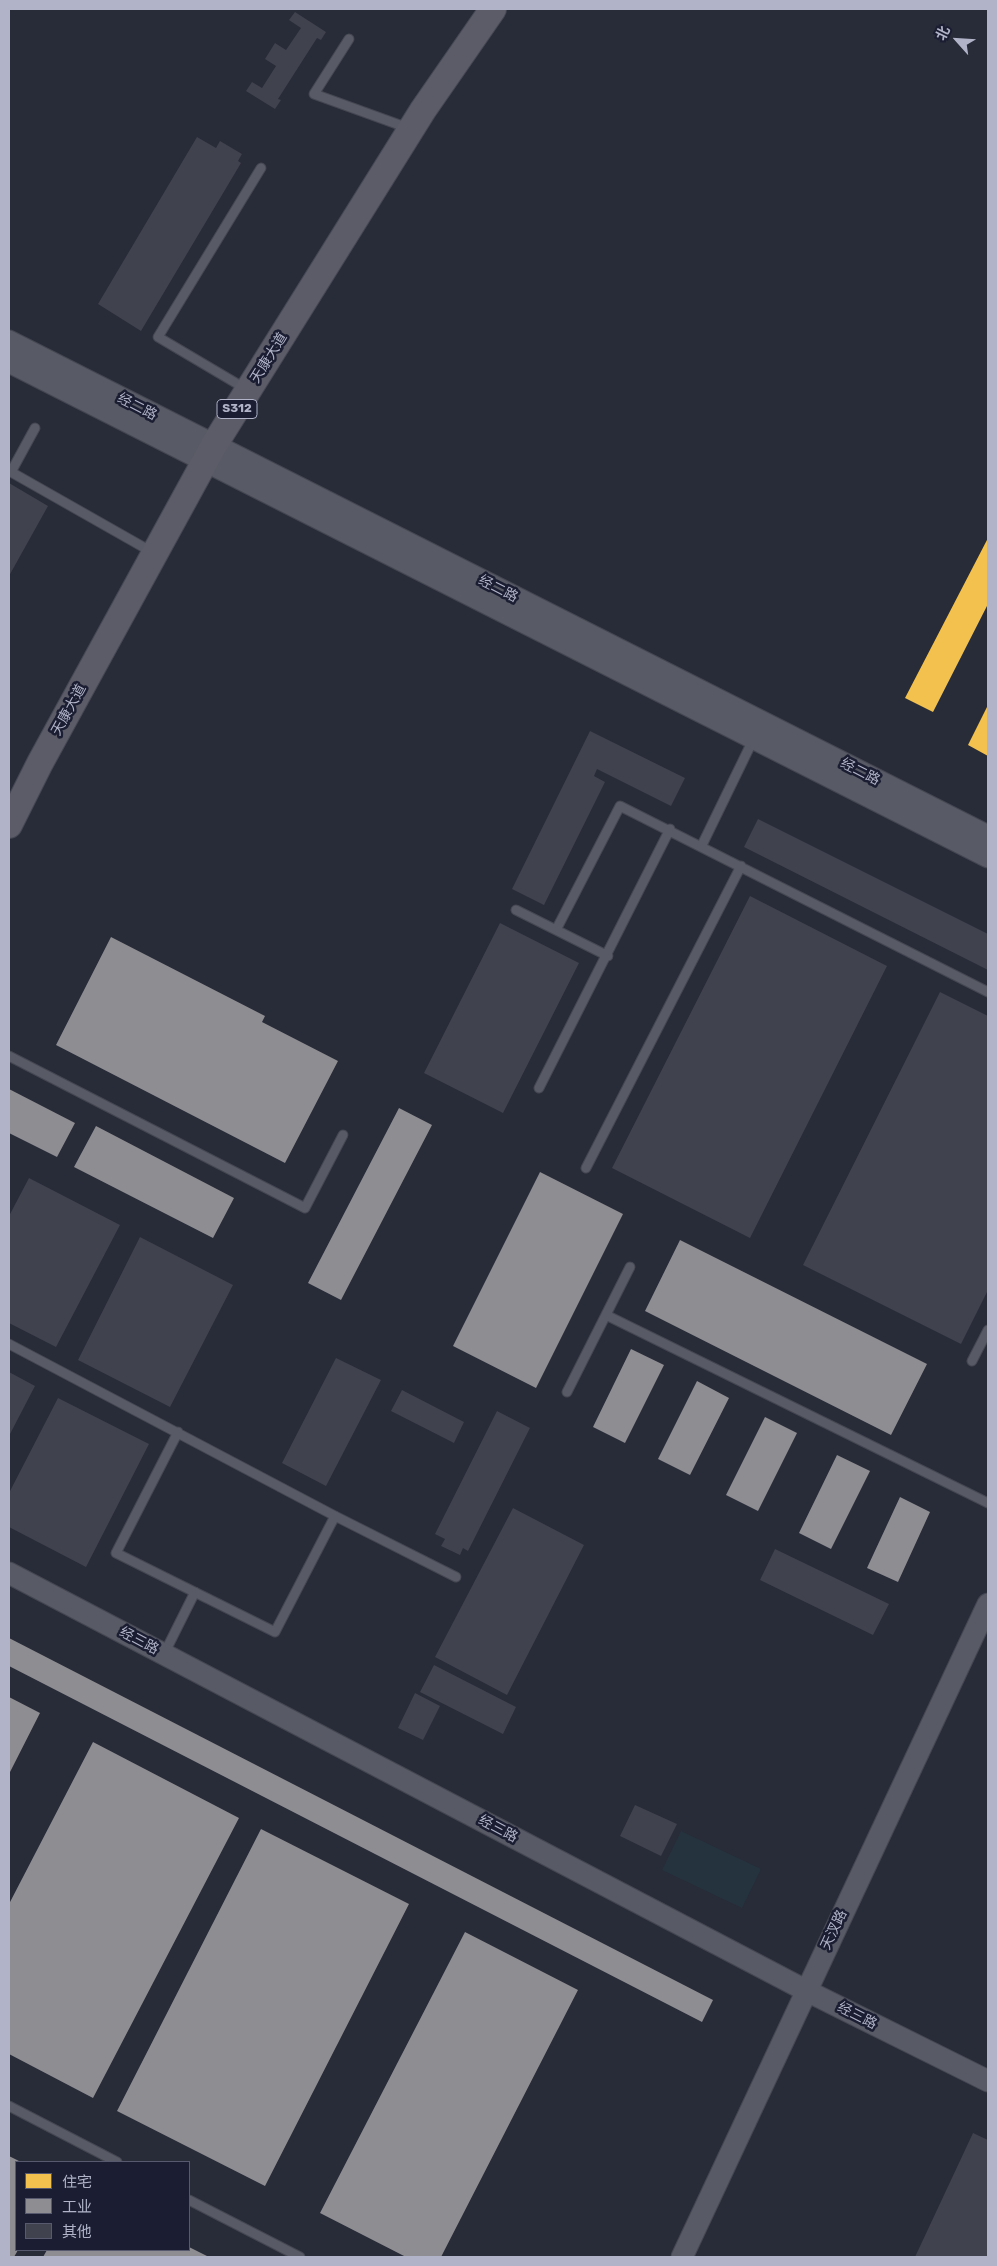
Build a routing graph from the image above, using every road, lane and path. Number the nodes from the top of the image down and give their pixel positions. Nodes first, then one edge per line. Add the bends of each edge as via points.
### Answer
1 (471, 9) edge
2 (493, 9) edge
3 (349, 39) dead end
4 (402, 126) junction
5 (261, 168) dead end
6 (9, 341) edge
7 (9, 362) edge
8 (240, 386) junction
9 (36, 428) dead end
10 (201, 450) junction
11 (147, 550) junction
12 (758, 731) junction
13 (11, 804) edge
14 (670, 829) junction
15 (988, 836) edge
16 (702, 845) junction
17 (988, 857) edge
18 (741, 866) junction
19 (516, 910) dead end
20 (556, 930) junction
21 (608, 956) junction
22 (988, 992) edge
23 (9, 1056) edge
24 (539, 1088) dead end
25 (343, 1134) dead end
26 (586, 1168) dead end
27 (630, 1267) dead end
28 (606, 1315) junction
29 (988, 1330) edge
30 (9, 1344) edge
31 (972, 1362) dead end
32 (566, 1392) dead end
33 (178, 1432) junction
34 (988, 1502) edge
35 (335, 1516) junction
36 (9, 1572) edge
37 (456, 1577) dead end
38 (195, 1592) junction
39 (988, 1604) edge
40 (164, 1654) junction
41 (806, 1990) junction
42 (988, 2081) edge
43 (9, 2106) edge
44 (115, 2161) edge
45 (190, 2201) edge
46 (300, 2257) edge
47 (682, 2257) edge

1 - 4 main road, 天康大道 / S312
2 - 4 main road, 天康大道 / S312
3 - 4 lane via 314,94
4 - 8 main road, 天康大道 / S312
5 - 8 lane via 158,337
6 - 10 street, 经二路
7 - 10 street, 经二路
8 - 10 main road, 天康大道 / S312
9 - 11 lane via 11,472
10 - 11 main road, 天康大道 / S312
10 - 12 street, 经二路
11 - 13 main road, 天康大道 / S312
12 - 15 street, 经二路
12 - 16 lane
12 - 17 street, 经二路
14 - 16 lane
14 - 20 lane via 620,806
14 - 21 lane
16 - 18 lane
18 - 22 lane
18 - 26 lane
19 - 20 lane
20 - 21 lane
21 - 24 lane
23 - 25 lane via 306,1208
27 - 28 lane
28 - 32 lane
28 - 34 lane
29 - 31 lane
30 - 33 lane
33 - 35 lane
33 - 38 lane via 116,1552
35 - 37 lane
35 - 38 lane via 275,1632
36 - 40 street, 经三路
38 - 40 lane
39 - 41 street, 天汊路
40 - 41 street, 经三路
41 - 42 street, 经三路
41 - 47 street, 天汊路
43 - 44 lane
45 - 46 lane

